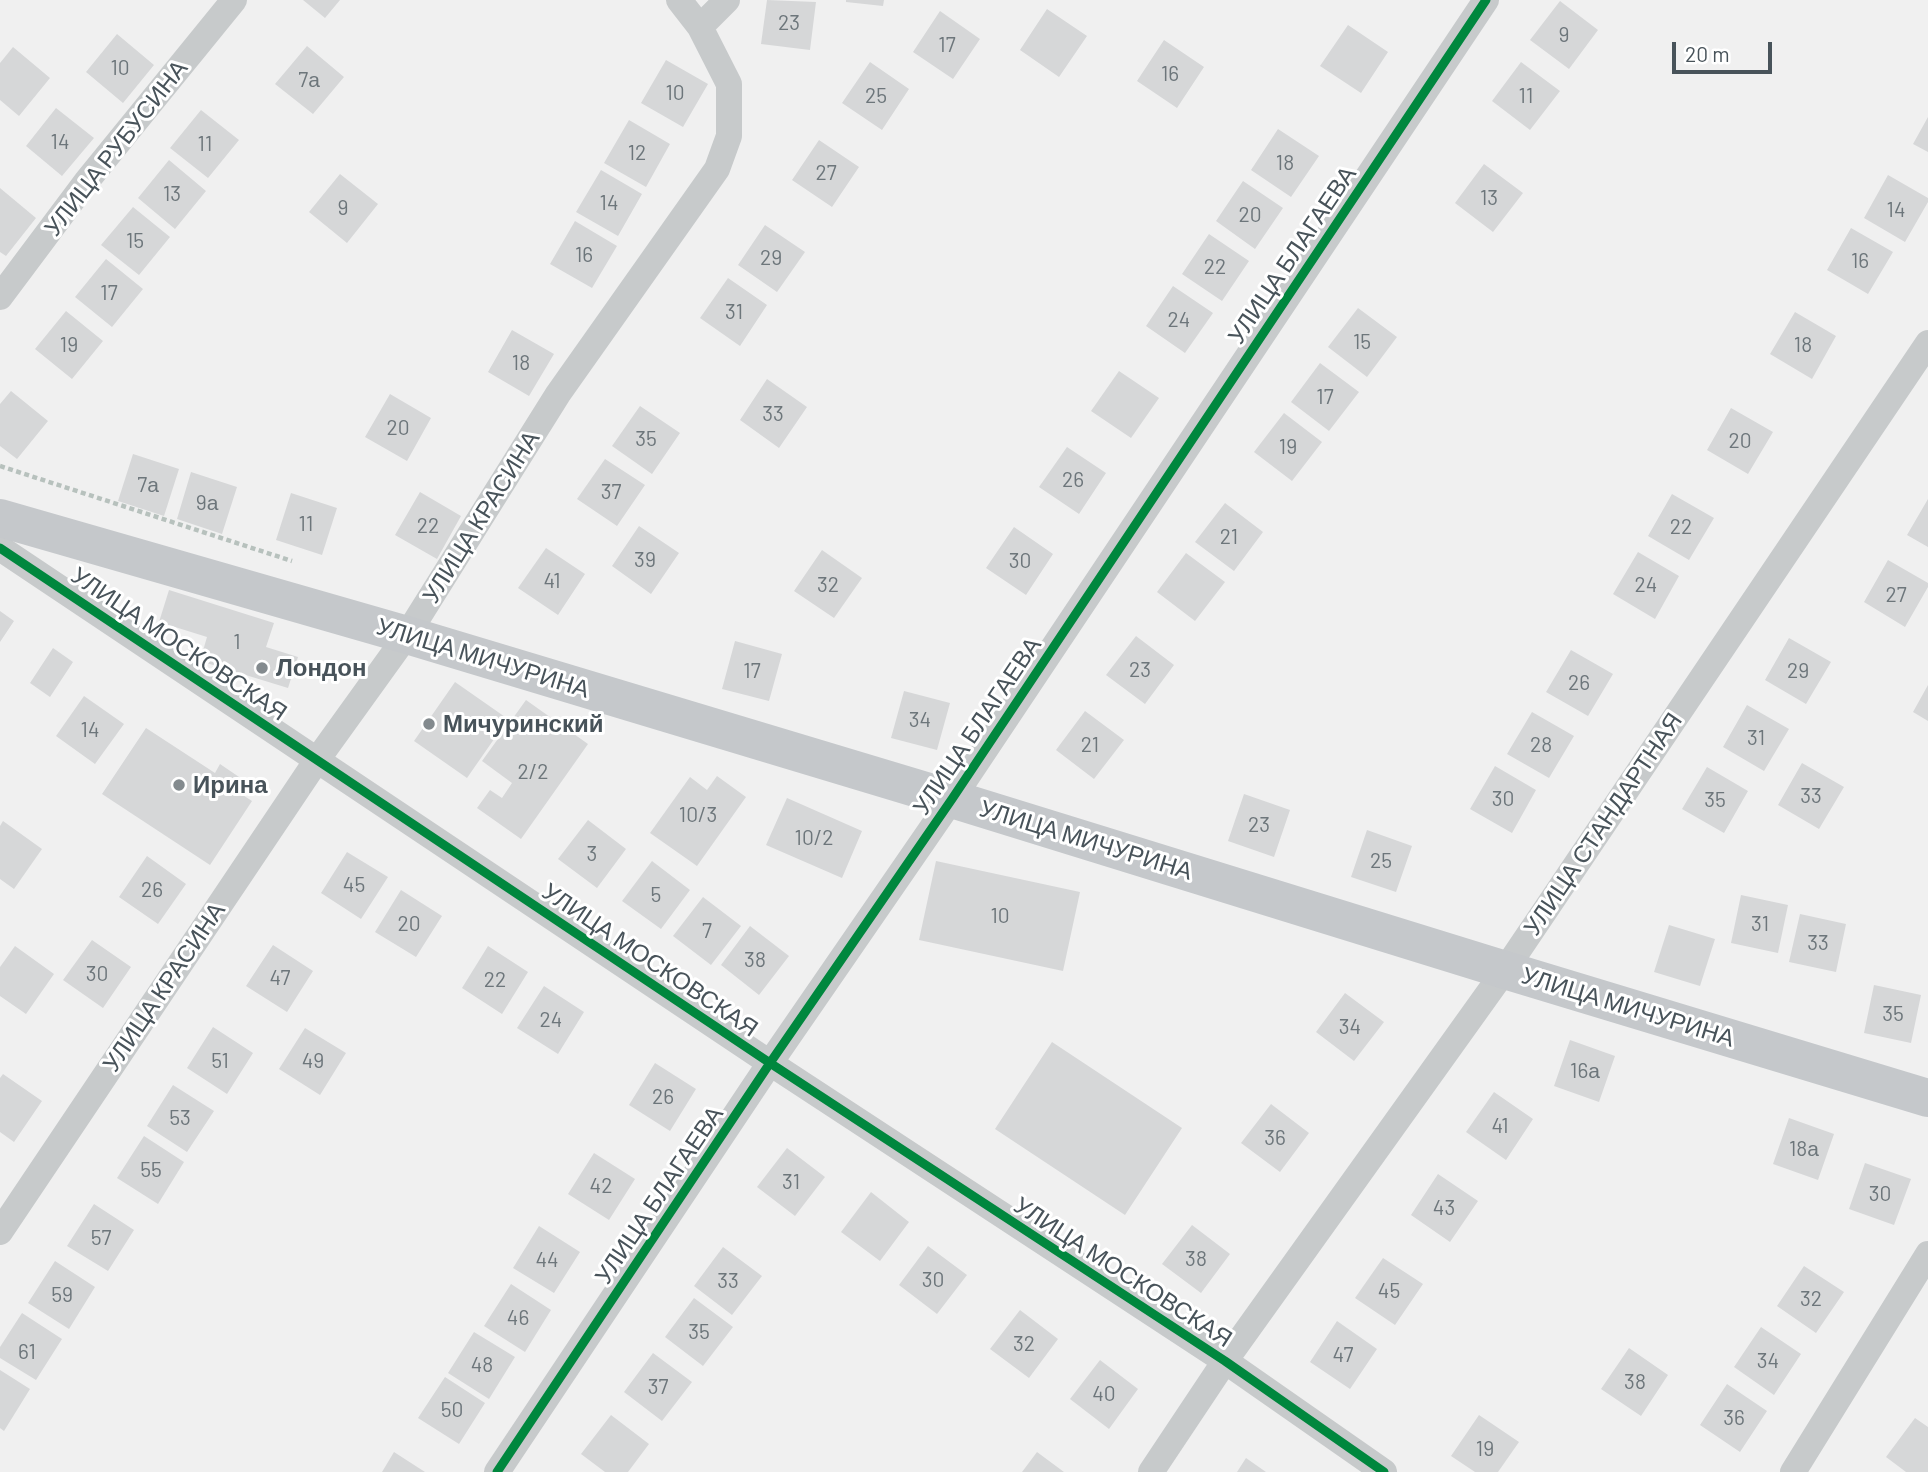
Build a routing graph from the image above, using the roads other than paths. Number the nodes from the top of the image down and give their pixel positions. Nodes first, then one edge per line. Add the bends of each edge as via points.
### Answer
1 (234, 0) edge
2 (679, 0) edge
3 (727, 0) edge
4 (1486, 0) edge
5 (700, 27) junction
6 (0, 297) edge
7 (1928, 343) edge
8 (0, 518) edge
9 (0, 548) edge
10 (407, 635) junction
11 (317, 760) junction
12 (952, 799) junction
13 (1505, 970) junction
14 (770, 1063) junction
15 (1928, 1098) edge
16 (0, 1232) edge
17 (1928, 1254) edge
18 (1225, 1362) junction
19 (497, 1472) edge
20 (1151, 1472) edge
21 (1384, 1472) edge
22 (1793, 1472) edge

1 - 6 street, УЛИЦА РУБУСИНА via 86,182
2 - 5 street, УЛИЦА КРАСИНА
3 - 5 street
4 - 12 street, УЛИЦА БЛАГАЕВА
5 - 10 street, УЛИЦА КРАСИНА via 729,84 729,136 717,169 558,394
7 - 13 street, УЛИЦА СТАНДАРТНАЯ
8 - 10 main road, УЛИЦА МИЧУРИНА
9 - 11 street, УЛИЦА МОСКОВСКАЯ
10 - 11 street, УЛИЦА КРАСИНА
10 - 12 main road, УЛИЦА МИЧУРИНА
11 - 14 street, УЛИЦА МОСКОВСКАЯ
11 - 16 street, УЛИЦА КРАСИНА
12 - 13 main road, УЛИЦА МИЧУРИНА
12 - 14 street, УЛИЦА БЛАГАЕВА
13 - 15 main road, УЛИЦА МИЧУРИНА
13 - 18 street, УЛИЦА СТАНДАРТНАЯ
14 - 18 street, УЛИЦА МОСКОВСКАЯ
14 - 19 street, УЛИЦА БЛАГАЕВА
17 - 22 street
18 - 20 street, УЛИЦА СТАНДАРТНАЯ
18 - 21 street, УЛИЦА МОСКОВСКАЯ

